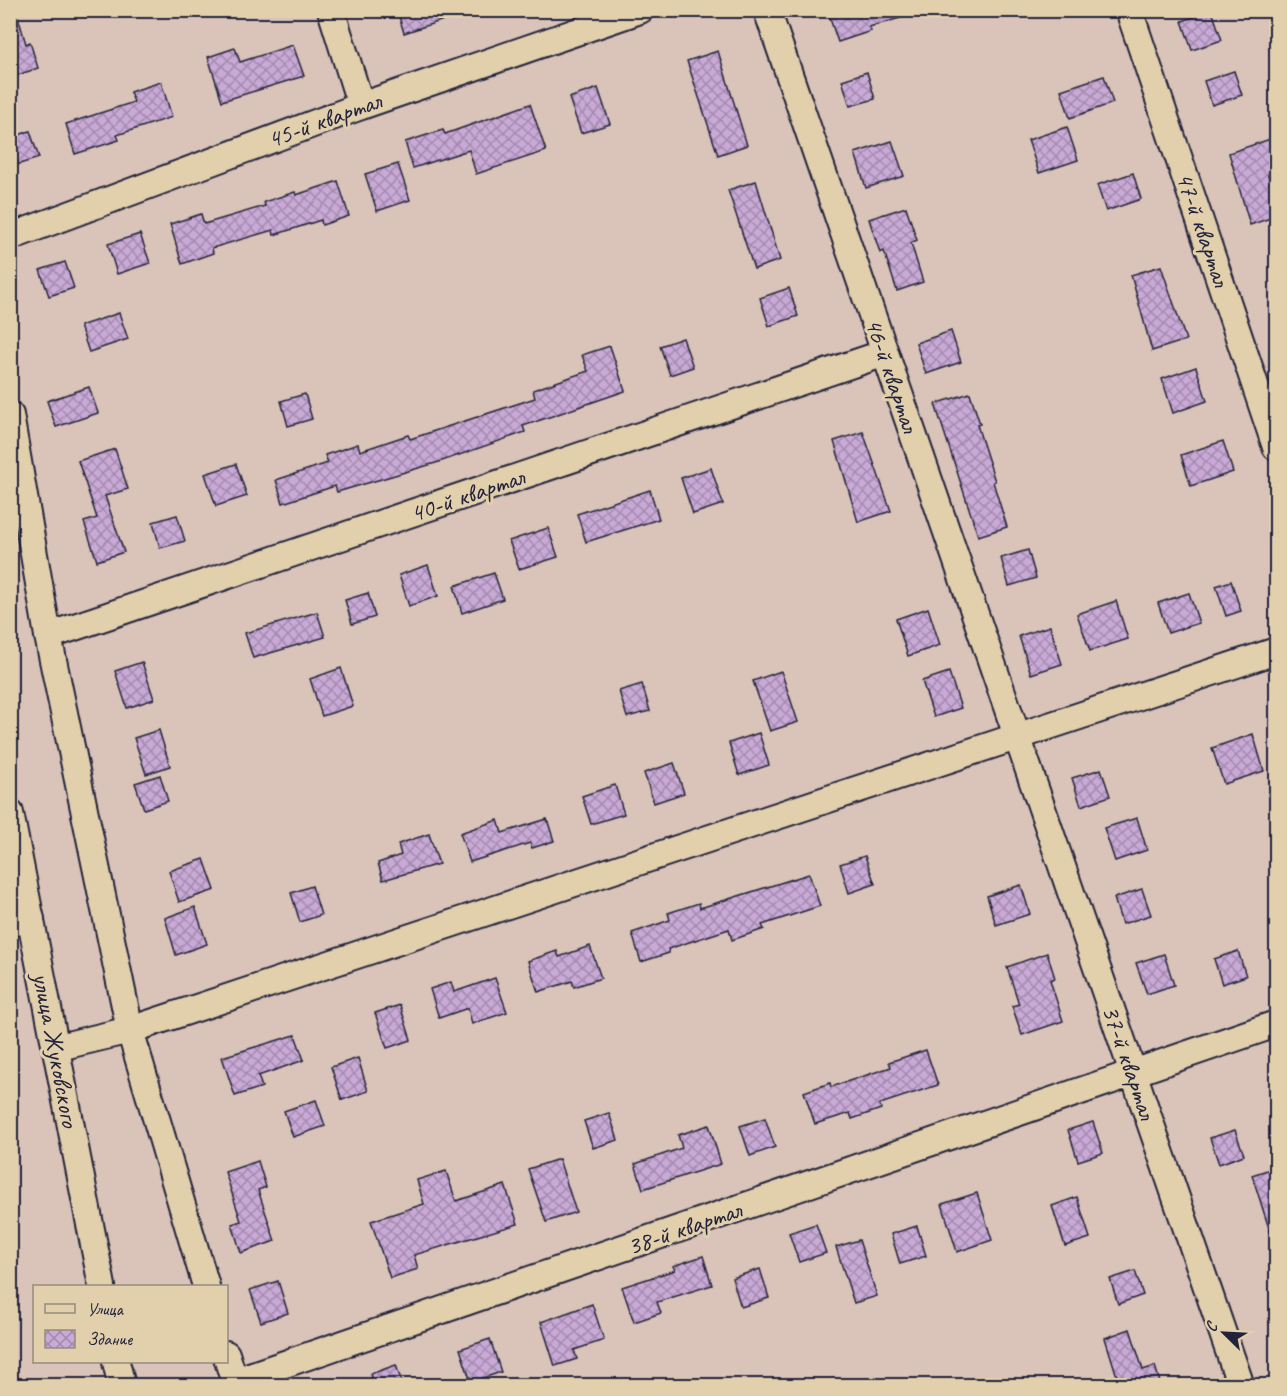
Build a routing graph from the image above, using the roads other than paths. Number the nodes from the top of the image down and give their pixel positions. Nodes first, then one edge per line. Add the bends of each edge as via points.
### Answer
1 (331, 10) edge
2 (640, 10) edge
3 (767, 10) edge
4 (1129, 10) edge
5 (361, 106) junction
6 (10, 237) edge
7 (885, 354) junction
8 (10, 415) edge
9 (1276, 447) edge
10 (48, 636) junction
11 (1276, 651) edge
12 (1017, 739) junction
13 (10, 813) edge
14 (13, 838) edge
15 (21, 921) edge
16 (1276, 1024) edge
17 (130, 1030) junction
18 (55, 1048) junction
19 (1133, 1074) junction
20 (102, 1285) edge
21 (205, 1285) edge
22 (228, 1360) edge
23 (116, 1363) edge
24 (235, 1383) edge
25 (122, 1386) edge
26 (1240, 1386) edge

1 - 5 street
2 - 5 street, 45-й квартал
3 - 7 street, 46-й квартал
4 - 9 street, 47-й квартал
5 - 6 street, 45-й квартал
7 - 10 street, 40-й квартал
7 - 12 street, 46-й квартал
8 - 10 street
10 - 17 street
11 - 12 street
12 - 17 street
12 - 19 street, 37-й квартал
13 - 14 street, улица Жуковского
14 - 15 street, улица Жуковского
15 - 18 street, улица Жуковского
16 - 19 street, 38-й квартал
17 - 18 street
17 - 21 street
18 - 20 street, улица Жуковского
19 - 24 street, 38-й квартал
19 - 26 street, 37-й квартал
22 - 24 street
23 - 25 street

